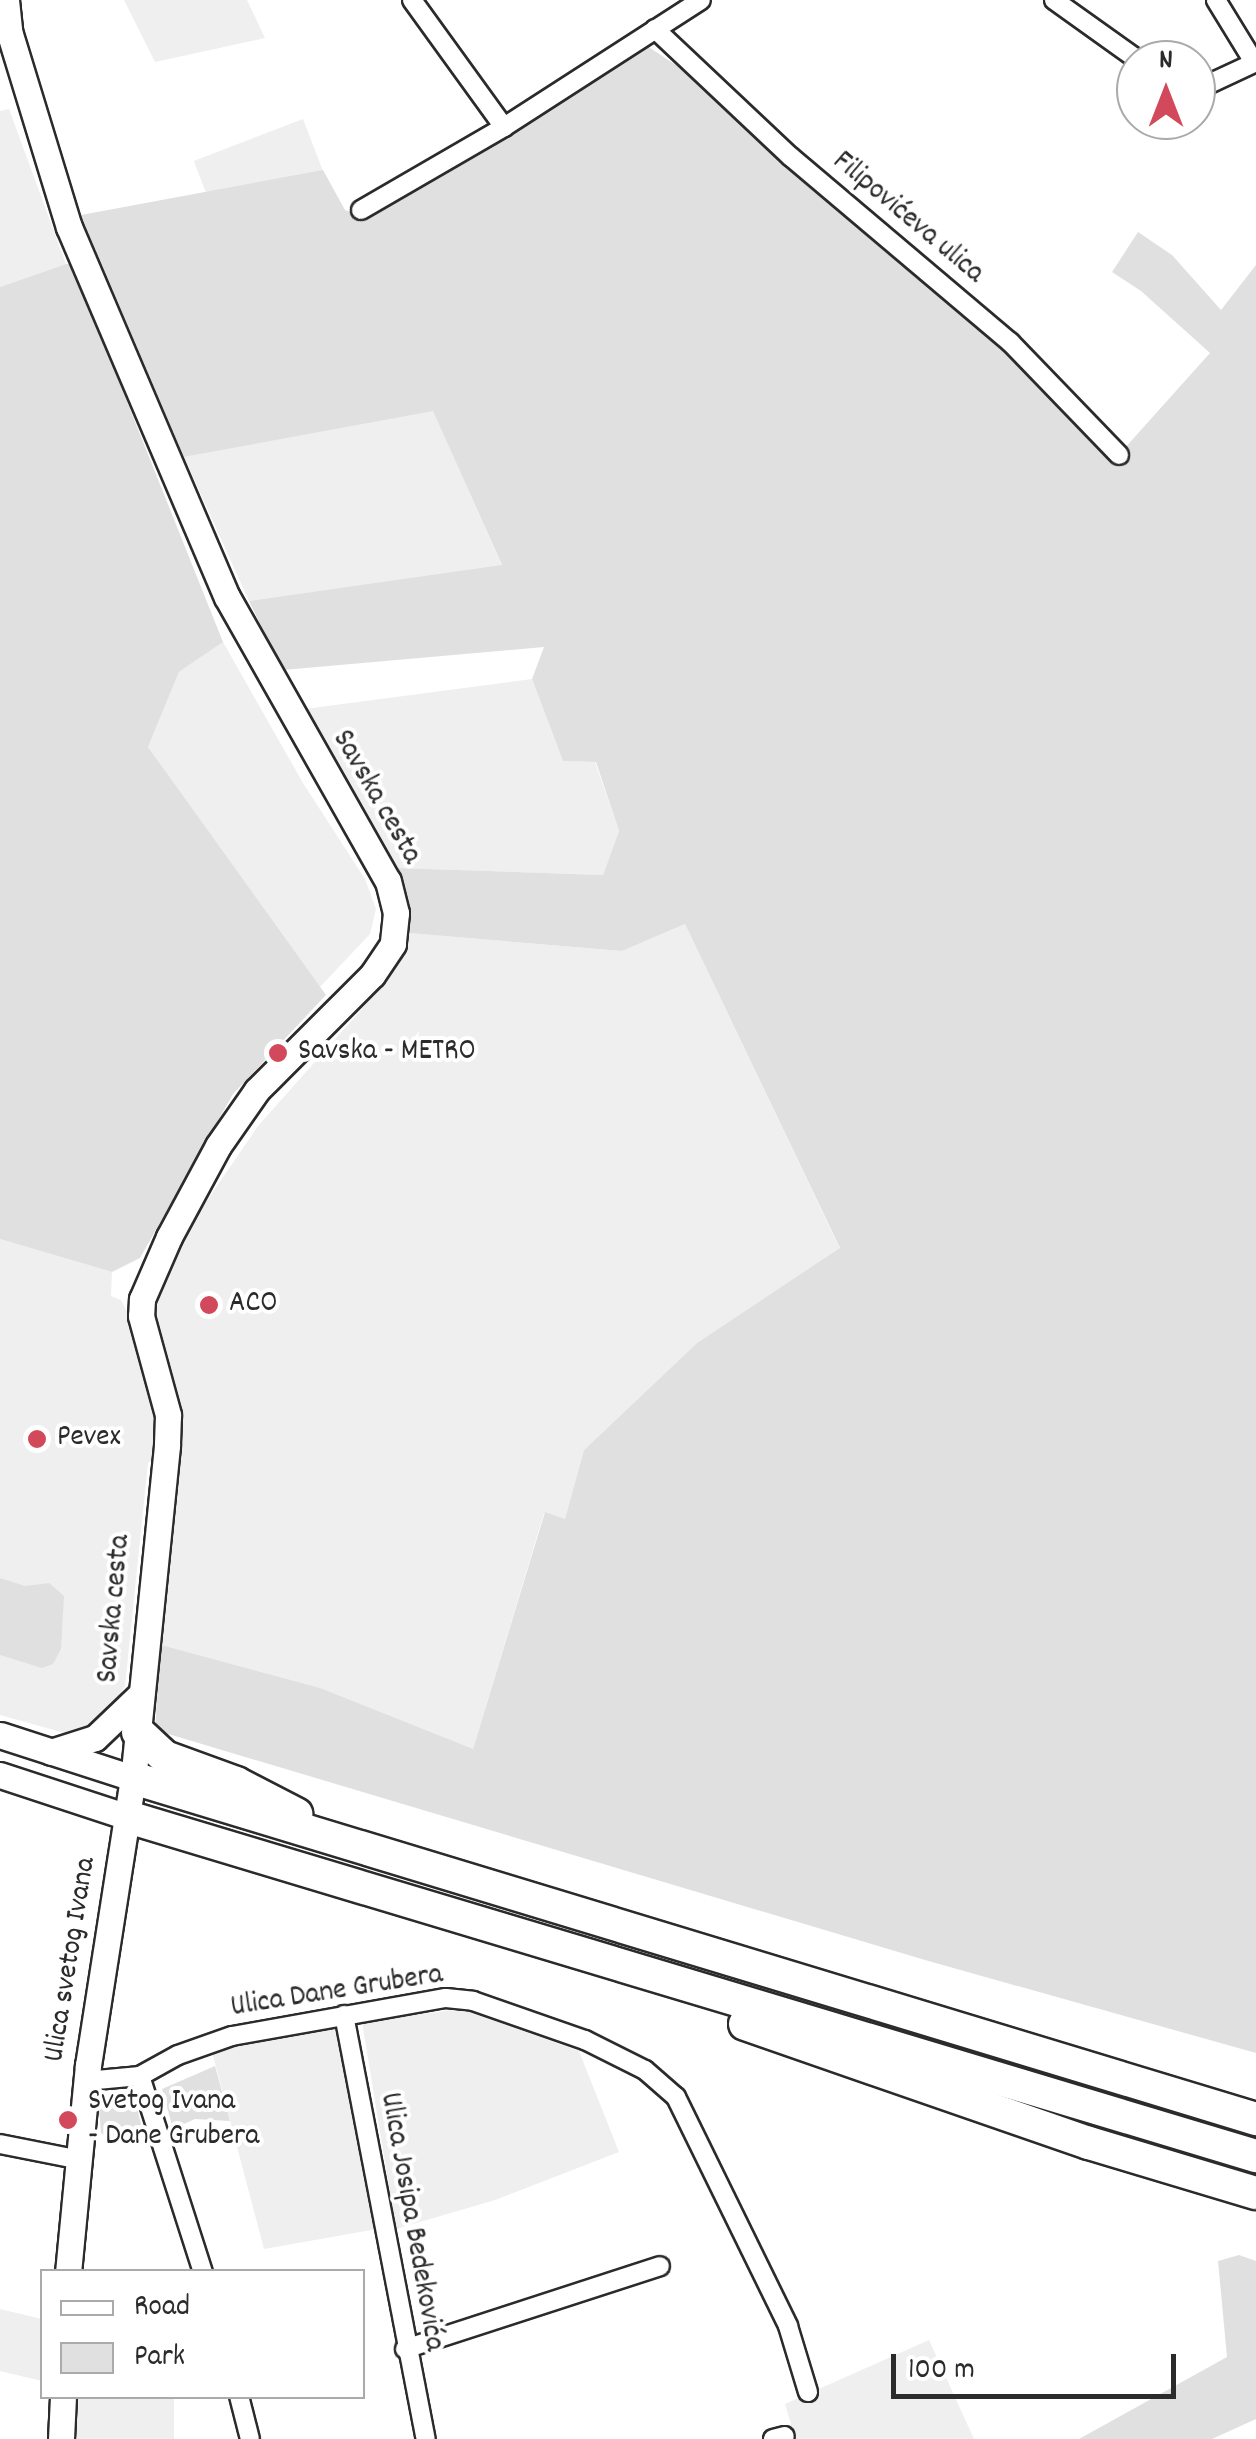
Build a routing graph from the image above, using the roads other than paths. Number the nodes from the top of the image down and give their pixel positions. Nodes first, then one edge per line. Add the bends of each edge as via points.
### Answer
1 (6, 0) edge
2 (412, 0) edge
3 (701, 0) edge
4 (1054, 0) edge
5 (1216, 0) edge
6 (654, 30) junction
7 (1116, 44) edge
8 (1255, 62) edge
9 (1216, 81) edge
10 (504, 127) junction
11 (362, 210) dead end
12 (1119, 455) dead end
13 (141, 1694) junction
14 (138, 1732) junction
15 (0, 1736) edge
16 (51, 1752) junction
17 (0, 1775) edge
18 (133, 1778) junction
19 (128, 1817) junction
20 (323, 1836) junction
21 (663, 1978) junction
22 (344, 2015) junction
23 (140, 2076) junction
24 (86, 2081) junction
25 (1256, 2119) edge
26 (0, 2144) edge
27 (1256, 2156) edge
28 (76, 2160) junction
29 (1256, 2193) edge
30 (660, 2266) dead end
31 (68, 2269) edge
32 (202, 2269) edge
33 (405, 2349) junction
34 (808, 2392) dead end
35 (63, 2399) edge
36 (240, 2399) edge
37 (61, 2439) edge
38 (250, 2439) edge
39 (426, 2439) edge

1 - 13 street, Savska cesta via 9,31 69,227 208,552 305,742 388,881 396,913 393,944 372,974 257,1090 218,1146 142,1298 168,1415
2 - 10 street
3 - 6 street
4 - 7 street
5 - 8 street
6 - 10 street
6 - 12 street, Filipovićeva ulica via 791,157 1010,342
8 - 9 street
10 - 11 street
13 - 14 street, Savska cesta
13 - 16 street via 94,1738
14 - 18 street, Savska cesta
14 - 20 highway via 165,1757 272,1798
15 - 16 street
16 - 18 street
17 - 19 street
18 - 19 street, Ulica svetog Ivana
18 - 20 highway
19 - 21 highway
19 - 24 street, Ulica svetog Ivana
20 - 25 highway
21 - 27 highway
21 - 29 highway via 697,2006 767,2032
22 - 23 street, Ulica Dane Grubera via 232,2036
22 - 33 street, Ulica Josipa Bedekovića
22 - 34 street, Ulica Dane Grubera via 446,1998 472,2002 585,2040 663,2083 686,2114 762,2269
23 - 24 street, Ulica Dane Grubera
23 - 32 street
24 - 28 street, Ulica svetog Ivana
26 - 28 street
28 - 31 street, Ulica svetog Ivana
30 - 33 street
33 - 39 street, Ulica Josipa Bedekovića
35 - 37 street
36 - 38 street

